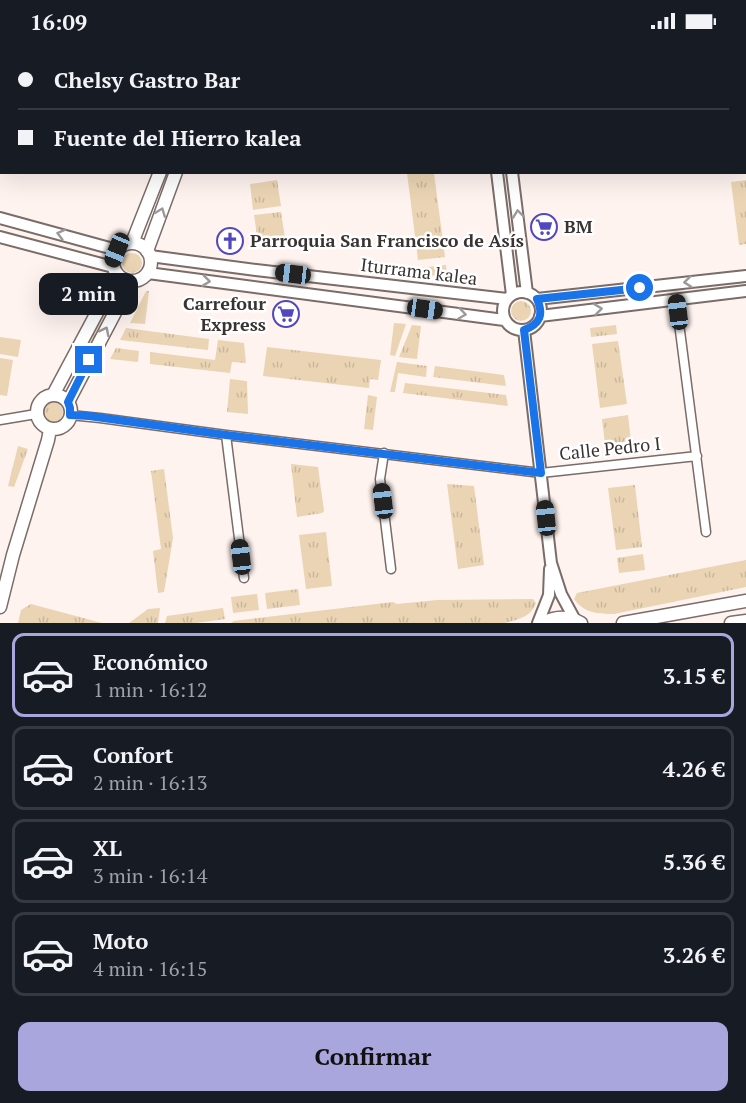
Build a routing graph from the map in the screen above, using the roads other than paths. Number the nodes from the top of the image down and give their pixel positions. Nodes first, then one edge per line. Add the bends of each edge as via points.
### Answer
1 (159, 174) edge
2 (175, 174) edge
3 (497, 174) edge
4 (513, 174) edge
5 (0, 218) edge
6 (0, 237) edge
7 (132, 243) junction
8 (117, 250) junction
9 (149, 254) junction
10 (115, 271) junction
11 (148, 273) junction
12 (746, 276) edge
13 (132, 282) junction
14 (746, 291) edge
15 (532, 296) junction
16 (509, 297) junction
17 (676, 300) junction
18 (540, 316) junction
19 (504, 320) junction
20 (524, 330) junction
21 (53, 395) junction
22 (68, 402) junction
23 (36, 414) junction
24 (70, 415) junction
25 (0, 420) edge
26 (50, 429) junction
27 (226, 435) junction
28 (384, 453) junction
29 (697, 456) junction
30 (541, 473) junction
31 (706, 532) dead end
32 (551, 563) junction
33 (391, 569) dead end
34 (244, 578) dead end
35 (746, 601) edge
36 (0, 607) edge
37 (578, 621) edge
38 (746, 621) edge
39 (538, 623) edge
40 (543, 623) edge
41 (623, 623) edge
42 (732, 623) edge

1 - 7 main road
9 -> 2 main road
3 - 16 street
15 -> 4 street
8 -> 5 street
6 - 10 street
7 - 8 main road
7 - 9 main road
8 - 10 main road via 112,262
9 - 11 main road
9 - 16 street, Iturrama kalea via 256,270
10 - 13 main road
10 - 21 main road
11 - 13 main road
11 -> 19 street, Iturrama kalea
12 -> 15 street
22 -> 13 main road
14 - 17 street
15 - 16 street
15 - 18 street via 541,308
16 - 19 street via 502,308
18 -> 17 street
17 - 29 street
18 - 20 street via 533,327
19 - 20 street via 513,328
20 - 30 street
21 - 22 main road
21 - 23 main road via 40,401
22 - 24 main road
23 - 25 street
23 - 26 main road via 43,426
24 - 26 main road via 65,425
24 - 27 street, Calle Pedro I
26 - 36 main road
27 - 28 street, Calle Pedro I
27 - 34 street
28 - 30 street, Calle Pedro I
28 - 33 street via 380,479
29 - 30 street, Calle Pedro I
29 - 31 street
30 - 32 street
32 - 37 street
32 - 39 street via 549,595
35 - 41 main road
37 - 40 main road via 565,617
38 - 42 main road

